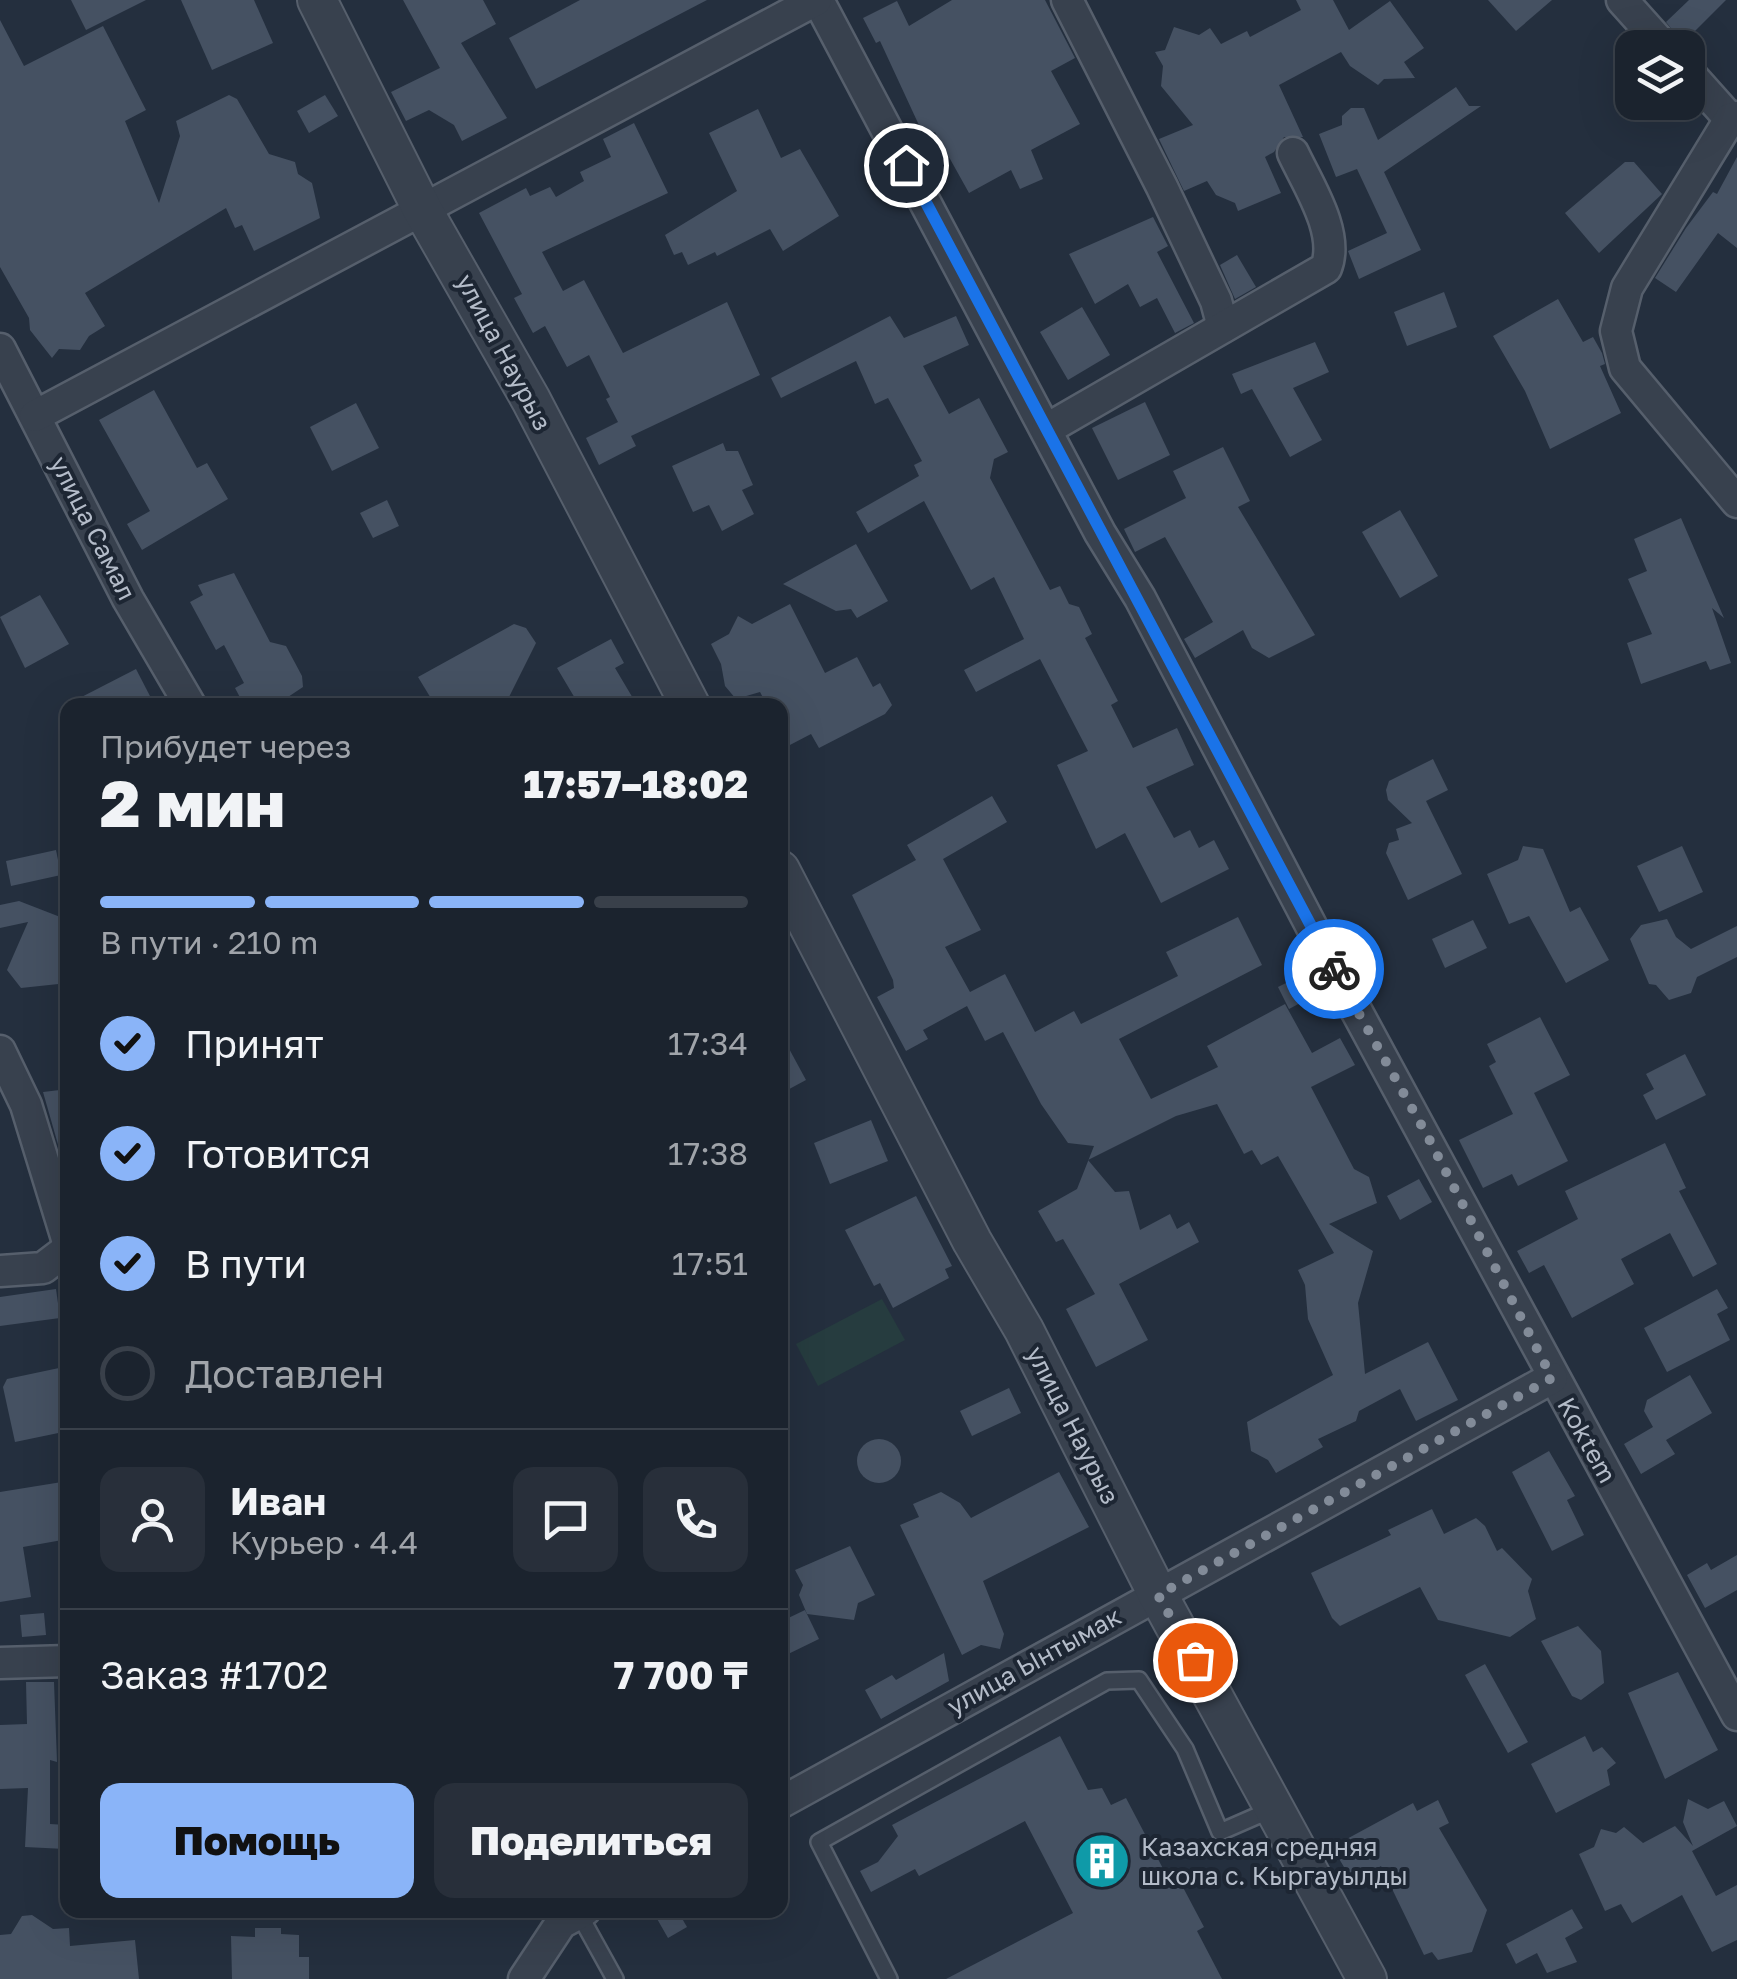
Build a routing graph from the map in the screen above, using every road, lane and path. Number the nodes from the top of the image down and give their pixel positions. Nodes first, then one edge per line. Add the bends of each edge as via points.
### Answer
1 (316, 0) edge
2 (817, 0) edge
3 (1067, 0) edge
4 (1622, 0) edge
5 (1649, 30) edge
6 (1705, 89) edge
7 (1734, 118) edge
8 (1293, 154) dead end
9 (422, 209) junction
10 (1223, 327) junction
11 (0, 349) edge
12 (35, 416) junction
13 (1047, 429) junction
14 (1737, 502) edge
15 (186, 698) edge
16 (686, 698) edge
17 (788, 885) edge
18 (0, 1051) edge
19 (60, 1218) edge
20 (60, 1252) edge
21 (0, 1271) edge
22 (1552, 1378) junction
23 (1158, 1595) junction
24 (60, 1661) edge
25 (0, 1663) edge
26 (1737, 1715) edge
27 (788, 1799) edge
28 (1275, 1808) junction
29 (572, 1918) edge
30 (585, 1918) edge
31 (524, 1979) edge
32 (615, 1979) edge
33 (889, 1979) edge
34 (1367, 1979) edge

1 - 9 street, улица Наурыз
2 - 9 street
2 - 13 street, Koktem
3 - 10 street via 1162,187
4 - 5 street
6 - 7 street
7 - 14 street via 1627,288 1616,331 1625,368
8 - 10 street via 1319,209 1331,256 1308,280
9 - 12 street
9 - 16 street, улица Наурыз
10 - 13 street
11 - 12 street, улица Самал
12 - 15 street, улица Самал
13 - 22 street, Koktem
17 - 23 street, улица Наурыз
18 - 19 street via 26,1105
20 - 21 street via 42,1268
22 - 23 street, улица Ынтымак
22 - 26 street, Koktem
23 - 27 street, улица Ынтымак
23 - 28 street, улица Наурыз
24 - 25 street
28 - 33 lane via 1220,1832 1185,1748 1139,1680 1106,1681 819,1842
28 - 34 street, улица Наурыз
29 - 31 street
30 - 32 lane

